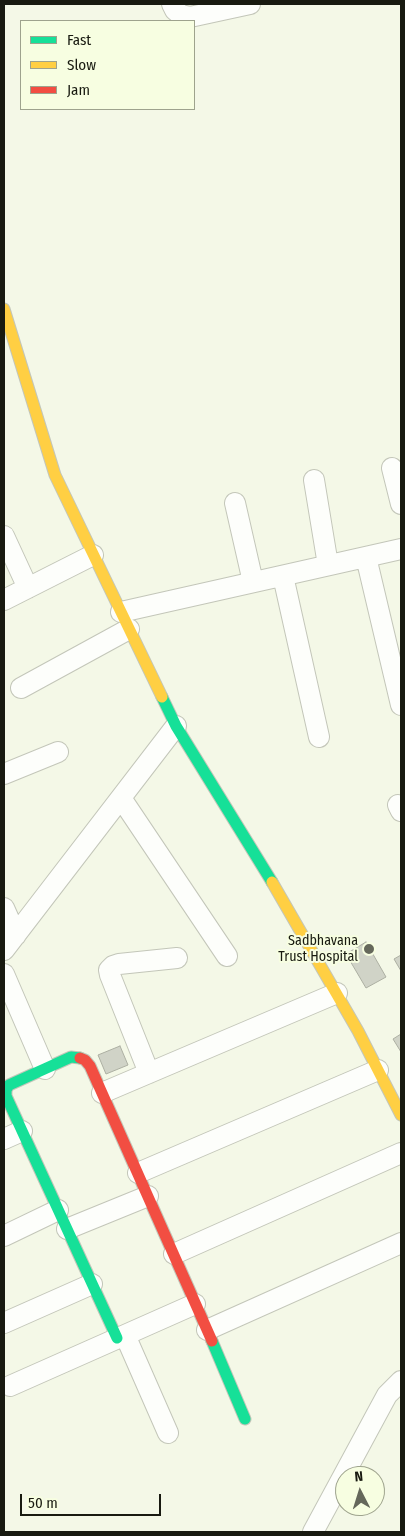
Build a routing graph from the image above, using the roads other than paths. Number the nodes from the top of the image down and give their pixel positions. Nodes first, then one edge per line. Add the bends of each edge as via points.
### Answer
1 (172, 4) edge
2 (250, 4) edge
3 (4, 309) edge
4 (392, 468) dead end
5 (314, 480) dead end
6 (235, 503) dead end
7 (401, 504) edge
8 (4, 536) edge
9 (401, 549) edge
10 (93, 555) junction
11 (366, 557) junction
12 (328, 566) junction
13 (283, 576) junction
14 (253, 582) junction
15 (28, 588) junction
16 (4, 600) edge
17 (125, 621) junction
18 (20, 688) dead end
19 (401, 705) edge
20 (176, 726) junction
21 (320, 737) dead end
22 (58, 752) dead end
23 (4, 774) edge
24 (121, 798) junction
25 (4, 908) edge
26 (10, 943) edge
27 (227, 956) dead end
28 (177, 958) dead end
29 (4, 974) edge
30 (337, 993) junction
31 (44, 1069) junction
32 (378, 1070) junction
33 (150, 1072) junction
34 (102, 1093) junction
35 (401, 1112) edge
36 (13, 1135) edge
37 (401, 1153) edge
38 (138, 1173) junction
39 (148, 1196) junction
40 (58, 1210) junction
41 (67, 1229) junction
42 (4, 1236) edge
43 (401, 1244) edge
44 (174, 1254) junction
45 (92, 1284) junction
46 (196, 1304) junction
47 (4, 1323) edge
48 (207, 1330) junction
49 (121, 1337) junction
50 (401, 1381) edge
51 (10, 1386) dead end
52 (245, 1419) dead end
53 (168, 1433) dead end
54 (314, 1532) edge

1 - 2 street via 181,15 190,17
3 - 10 street via 55,475
4 - 7 street
5 - 12 street
6 - 14 street
8 - 15 street
9 - 11 street
10 - 15 street
10 - 17 street
11 - 12 street
11 - 19 street
12 - 13 street
13 - 14 street
13 - 21 street
14 - 17 street
15 - 16 street
17 - 18 street
17 - 20 street
20 - 24 street
20 - 30 street
22 - 23 street
24 - 26 street
24 - 27 street
25 - 26 street
28 - 33 street via 119,964 109,970
29 - 31 street
30 - 32 street
30 - 33 street
31 - 34 street via 71,1057 79,1057 85,1060
31 - 36 street via 9,1085 6,1090
32 - 35 street
32 - 38 street
33 - 34 street
34 - 38 street
36 - 40 street
37 - 44 street
38 - 39 street
39 - 41 street
39 - 44 street
40 - 41 street
40 - 42 street
41 - 45 street
43 - 48 street
44 - 46 street
45 - 47 street
45 - 49 street
46 - 48 street
46 - 49 street
48 - 52 street
49 - 51 street
49 - 53 street
50 - 54 street via 387,1395

